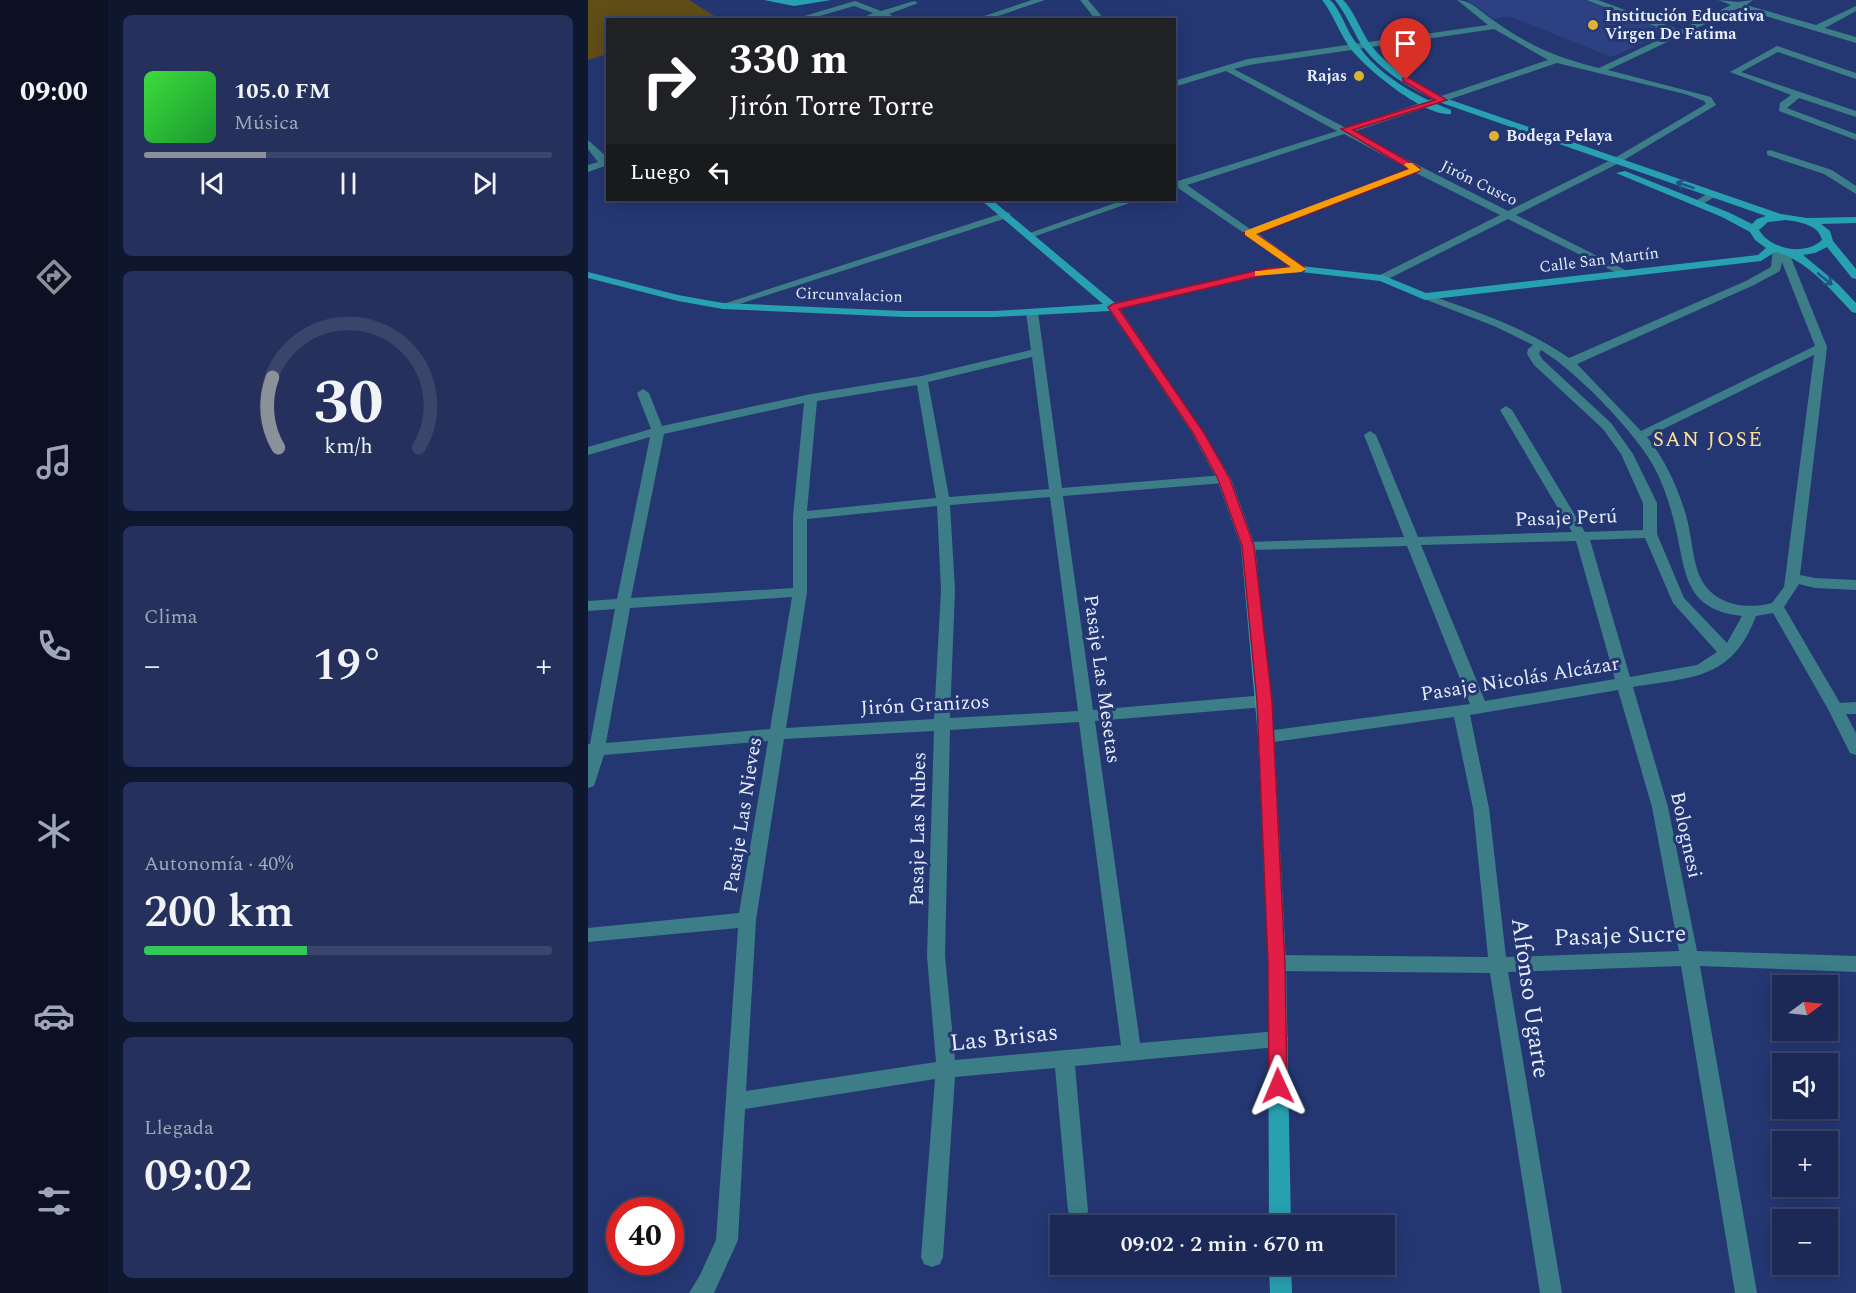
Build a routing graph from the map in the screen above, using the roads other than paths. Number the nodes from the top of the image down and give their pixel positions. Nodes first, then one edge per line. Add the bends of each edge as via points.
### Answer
1 (768, 0) edge
2 (826, 0) edge
3 (1041, 0) edge
4 (1084, 0) edge
5 (1326, 0) edge
6 (1339, 0) edge
7 (1461, 0) edge
8 (1590, 0) edge
9 (1722, 0) edge
10 (1749, 0) edge
11 (914, 3) dead end
12 (1739, 5) junction
13 (1856, 9) edge
14 (881, 14) junction
15 (799, 18) edge
16 (868, 18) edge
17 (891, 18) edge
18 (988, 18) edge
19 (1099, 18) edge
20 (1495, 26) junction
21 (1818, 28) junction
22 (1681, 33) junction
23 (1856, 39) edge
24 (1366, 44) junction
25 (1353, 46) junction
26 (1556, 60) junction
27 (1226, 68) junction
28 (1601, 70) junction
29 (1856, 76) edge
30 (1176, 83) edge
31 (1798, 94) junction
32 (1442, 100) junction
33 (1426, 104) junction
34 (1856, 114) edge
35 (1345, 129) junction
36 (1856, 137) edge
37 (588, 143) edge
38 (1770, 153) dead end
39 (1616, 161) junction
40 (605, 162) edge
41 (1605, 167) junction
42 (588, 169) edge
43 (1417, 170) junction
44 (1177, 185) edge
45 (1856, 191) edge
46 (1712, 194) junction
47 (987, 201) edge
48 (1130, 201) edge
49 (1697, 203) junction
50 (1510, 214) junction
51 (1005, 215) junction
52 (1780, 217) junction
53 (1806, 221) junction
54 (1856, 222) edge
55 (1754, 230) junction
56 (1248, 233) junction
57 (1029, 235) junction
58 (1828, 239) junction
59 (1781, 249) junction
60 (1301, 269) junction
61 (1625, 273) junction
62 (588, 275) edge
63 (1856, 276) edge
64 (1382, 278) junction
65 (1425, 297) junction
66 (723, 306) junction
67 (1113, 307) junction
68 (1856, 310) edge
69 (1032, 312) junction
70 (1542, 345) junction
71 (1821, 347) junction
72 (1038, 352) junction
73 (1568, 363) junction
74 (922, 380) junction
75 (643, 393) dead end
76 (811, 398) junction
77 (1506, 410) dead end
78 (658, 431) junction
79 (1370, 435) dead end
80 (1640, 436) junction
81 (588, 451) edge
82 (1224, 479) junction
83 (1056, 492) junction
84 (943, 501) junction
85 (800, 516) junction
86 (1650, 534) junction
87 (1582, 538) junction
88 (1413, 543) junction
89 (1248, 546) junction
90 (1792, 578) junction
91 (1856, 585) edge
92 (800, 592) junction
93 (623, 604) junction
94 (588, 606) edge
95 (1777, 607) junction
96 (1750, 613) junction
97 (1727, 653) junction
98 (1626, 684) junction
99 (1264, 701) junction
100 (1856, 708) edge
101 (1470, 709) junction
102 (1836, 709) junction
103 (1086, 716) junction
104 (942, 725) junction
105 (777, 735) junction
106 (1266, 737) junction
107 (1856, 749) edge
108 (593, 750) edge
109 (588, 782) edge
110 (747, 920) junction
111 (588, 935) edge
112 (1689, 958) junction
113 (1277, 963) junction
114 (1856, 964) edge
115 (1498, 965) junction
116 (1278, 1039) junction
117 (1131, 1051) junction
118 (1064, 1057) junction
119 (946, 1068) junction
120 (737, 1101) junction
121 (1078, 1211) dead end
122 (1280, 1215) edge
123 (932, 1257) dead end
124 (1280, 1275) edge
125 (700, 1293) edge
126 (1281, 1293) edge
127 (1551, 1293) edge
128 (1746, 1293) edge

1 - 2 street via 794,4
3 - 18 street
4 - 19 street
5 - 25 street via 1335,9
6 - 24 street
7 - 20 street
8 - 22 street
9 - 12 street
10 - 12 street
11 - 14 street
12 - 21 street
12 - 22 street
13 - 21 street
14 - 15 street via 850,3
14 - 16 street
14 - 17 street
20 - 24 street
20 - 26 street via 1528,48
21 - 23 street
22 - 28 street
24 - 25 street
24 - 32 street via 1390,69
25 - 27 street
25 - 33 street via 1376,71
26 - 28 street
26 - 32 street
27 - 30 street
27 - 35 street, Jirón Cusco
28 - 39 street via 1688,92 1708,99 1711,105
29 - 31 street via 1778,49 1734,72
31 - 34 street
31 - 36 street via 1782,109
32 - 33 street
32 - 39 street
33 - 35 street
33 - 41 street
35 - 43 street, Jirón Cusco
35 - 44 street
37 - 40 street
38 - 45 street via 1828,172
39 - 41 street
46 -> 39 street
40 - 42 street
41 - 49 street
41 - 50 street
43 - 50 street, Jirón Cusco
43 - 56 street
44 - 56 street
46 - 49 street
46 - 52 street
47 - 51 street
48 - 57 street
49 - 55 street
50 - 61 street, Jirón Cusco
50 - 64 street
51 - 57 street
51 - 66 street
52 - 53 street
52 - 55 street via 1761,220
53 - 54 street
53 - 58 street via 1821,228
54 - 58 street, Calle San Martín
55 - 59 street via 1760,239
56 - 60 street
57 - 67 street
58 - 59 street, Calle San Martín via 1819,249
58 - 63 street
59 - 61 street, Calle San Martín via 1761,258
59 -> 68 street via 1834,286
59 - 71 street
59 - 73 street via 1776,269 1750,283
60 - 64 street, Circunvalacion
60 - 67 street, Circunvalacion via 1268,271
61 - 65 street, Calle San Martín
62 - 66 street, Circunvalacion
64 - 65 street, Circunvalacion
65 - 70 street via 1480,316
66 - 69 street, Circunvalacion via 904,314
67 - 69 street, Circunvalacion
67 - 82 street via 1198,433
69 - 72 street, Pasaje Las Mesetas
70 - 73 street
70 - 86 street via 1534,349 1538,362 1607,426 1627,454 1650,503
71 - 80 street
71 - 90 street
72 - 74 street
72 - 83 street, Pasaje Las Mesetas
73 - 80 street
74 - 76 street
74 - 84 street, Pasaje Las Nubes
75 - 78 street
76 - 78 street
76 - 85 street, Pasaje Las Nieves
77 - 87 street, Bolognesi
78 - 81 street
78 - 93 street
79 - 88 street, Alfonso Ugarte
80 - 96 street via 1667,480 1683,533 1689,572 1701,591 1714,601 1731,610
82 - 83 street
82 - 89 street
83 - 84 street
83 - 103 street, Pasaje Las Mesetas
84 - 85 street
84 - 104 street, Pasaje Las Nubes via 948,590
85 - 92 street, Pasaje Las Nieves
86 - 87 street, Pasaje Perú
86 - 97 street via 1678,600
87 - 88 street, Pasaje Perú
87 - 98 street, Bolognesi
88 - 89 street, Pasaje Perú
88 - 101 street, Alfonso Ugarte
89 - 99 street
90 - 91 street
90 - 95 street via 1791,587
92 - 93 street
92 - 105 street, Pasaje Las Nieves
93 - 94 street
93 - 108 street
95 - 96 street
95 - 102 street
96 - 97 street, Pasaje Nicolás Alcázar via 1741,638
97 - 98 street, Pasaje Nicolás Alcázar via 1701,670
98 - 101 street, Pasaje Nicolás Alcázar
98 - 112 street, Bolognesi via 1660,807
99 - 103 street, Jirón Granizos
99 - 106 street
100 - 102 street
101 - 106 street, Pasaje Nicolás Alcázar
101 - 115 street, Alfonso Ugarte
102 - 107 street
103 - 104 street, Jirón Granizos
103 - 117 street, Pasaje Las Mesetas
104 - 105 street, Jirón Granizos
104 - 119 street, Pasaje Las Nubes via 936,956
105 - 108 street, Jirón Granizos
105 - 110 street, Pasaje Las Nieves
106 - 113 street
108 - 109 street
110 - 111 street
110 - 120 street, Pasaje Las Nieves
112 - 114 street, Pasaje Sucre
112 - 115 street, Pasaje Sucre
112 - 128 street, Bolognesi
113 - 115 street, Pasaje Sucre
113 - 116 street
115 - 127 street, Alfonso Ugarte
116 - 117 street, Las Brisas
116 - 122 street
117 - 118 street, Las Brisas
118 - 119 street, Las Brisas
118 - 121 street
119 - 120 street, Las Brisas
119 - 123 street, Pasaje Las Nubes
120 - 125 street, Pasaje Las Nieves via 727,1240
124 - 126 street

